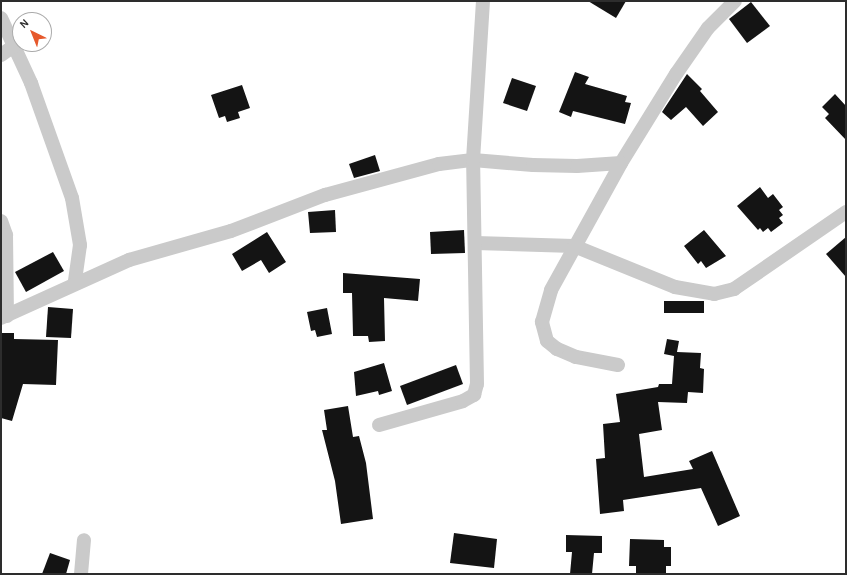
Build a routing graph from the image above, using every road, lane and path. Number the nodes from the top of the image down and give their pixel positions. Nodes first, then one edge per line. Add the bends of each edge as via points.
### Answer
1 (483, 1) edge
2 (735, 1) edge
3 (1, 18) edge
4 (12, 42) edge
5 (12, 47) edge
6 (17, 52) edge
7 (1, 55) edge
8 (473, 160) junction
9 (621, 163) junction
10 (846, 212) edge
11 (1, 221) edge
12 (475, 243) junction
13 (574, 246) junction
14 (75, 282) junction
15 (4, 317) edge
16 (618, 366) dead end
17 (380, 425) dead end
18 (84, 540) dead end
19 (81, 574) edge

1 - 8 street
2 - 9 street via 708,28
3 - 4 street
5 - 7 street
6 - 14 street via 31,83 72,198 80,245
8 - 9 street via 533,165
8 - 12 street
8 - 14 street via 439,164 325,195 231,231 129,260
9 - 13 street
10 - 13 street via 734,289 723,293 704,293 675,287
11 - 15 street via 6,235
12 - 13 street
12 - 17 street via 478,372 474,395
13 - 16 street via 543,310 542,322 547,341 557,349 576,357
14 - 15 street
18 - 19 street

